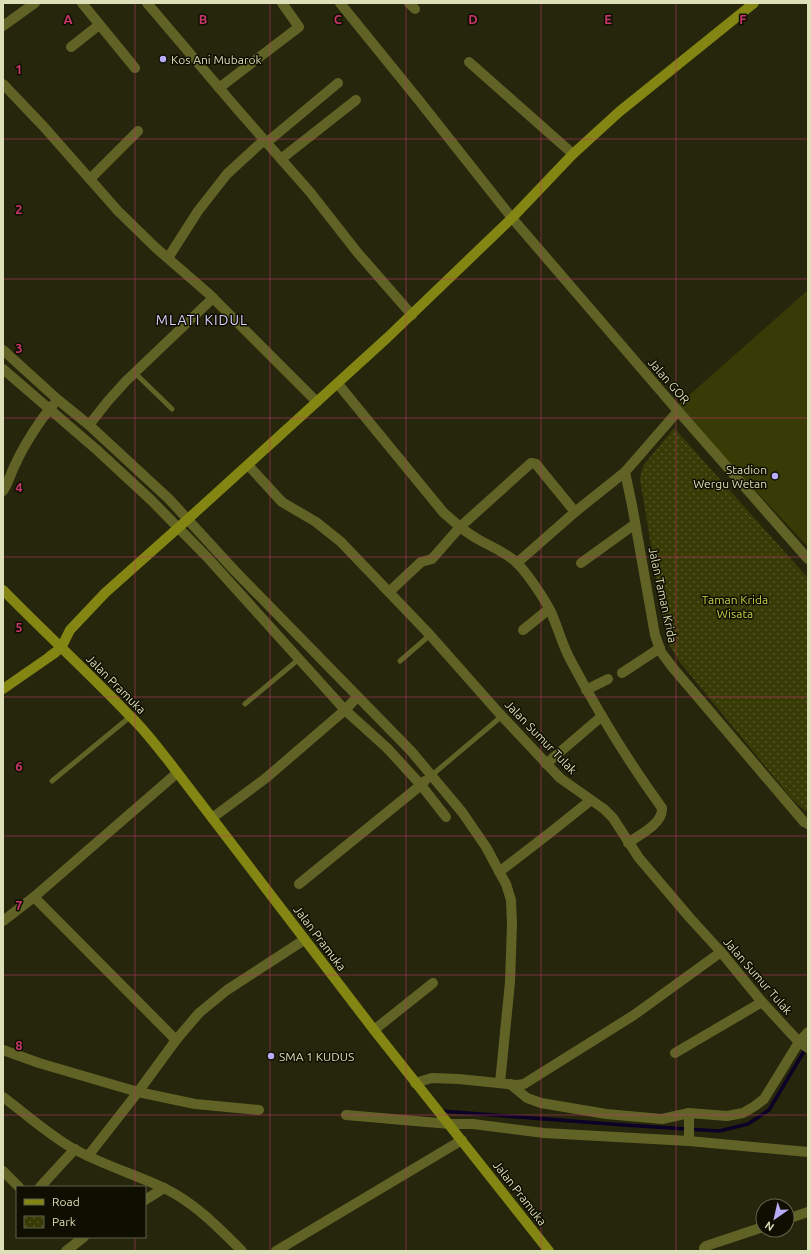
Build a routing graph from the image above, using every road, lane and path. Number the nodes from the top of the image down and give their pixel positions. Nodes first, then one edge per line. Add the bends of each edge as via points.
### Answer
1 (35, 3) edge
2 (82, 3) edge
3 (147, 3) edge
4 (282, 3) edge
5 (340, 3) edge
6 (754, 3) edge
7 (99, 25) junction
8 (3, 26) edge
9 (71, 47) dead end
10 (469, 62) dead end
11 (135, 68) dead end
12 (338, 83) dead end
13 (3, 84) edge
14 (219, 88) junction
15 (356, 100) dead end
16 (138, 131) dead end
17 (265, 142) junction
18 (573, 154) junction
19 (281, 159) junction
20 (90, 179) junction
21 (512, 218) junction
22 (168, 258) junction
23 (213, 298) junction
24 (412, 315) junction
25 (3, 350) edge
26 (3, 369) edge
27 (135, 373) junction
28 (338, 384) junction
29 (318, 402) junction
30 (53, 404) junction
31 (172, 409) dead end
32 (678, 411) junction
33 (89, 425) junction
34 (248, 465) junction
35 (625, 472) junction
36 (3, 491) edge
37 (575, 512) junction
38 (183, 523) junction
39 (635, 524) junction
40 (460, 527) junction
41 (807, 557) edge
42 (517, 563) junction
43 (582, 563) dead end
44 (3, 590) edge
45 (389, 592) junction
46 (549, 609) junction
47 (523, 630) dead end
48 (430, 635) junction
49 (61, 648) junction
50 (660, 648) junction
51 (299, 659) junction
52 (400, 661) dead end
53 (622, 673) dead end
54 (608, 678) dead end
55 (3, 689) edge
56 (586, 690) junction
57 (356, 698) junction
58 (245, 704) dead end
59 (346, 708) junction
60 (131, 716) junction
61 (502, 716) junction
62 (602, 716) junction
63 (546, 764) junction
64 (177, 773) junction
65 (426, 780) junction
66 (52, 781) dead end
67 (591, 800) junction
68 (446, 817) dead end
69 (212, 818) junction
70 (808, 824) edge
71 (628, 843) junction
72 (499, 872) junction
73 (299, 884) dead end
74 (34, 897) junction
75 (3, 921) edge
76 (304, 940) junction
77 (721, 952) junction
78 (433, 983) dead end
79 (762, 1002) junction
80 (374, 1030) junction
81 (808, 1032) edge
82 (176, 1040) junction
83 (803, 1045) edge
84 (3, 1050) edge
85 (675, 1053) dead end
86 (415, 1082) junction
87 (502, 1083) junction
88 (138, 1092) junction
89 (3, 1097) edge
90 (259, 1110) dead end
91 (346, 1115) dead end
92 (690, 1115) junction
93 (450, 1124) junction
94 (689, 1138) junction
95 (462, 1140) junction
96 (75, 1149) junction
97 (808, 1152) edge
98 (88, 1156) junction
99 (3, 1171) edge
100 (18, 1186) edge
101 (41, 1186) edge
102 (164, 1188) junction
103 (146, 1199) edge
104 (808, 1212) edge
105 (795, 1216) edge
106 (755, 1230) edge
107 (83, 1238) edge
108 (291, 1247) edge
109 (66, 1251) edge
110 (242, 1251) edge
111 (276, 1251) edge
112 (549, 1251) edge
113 (704, 1251) edge

1 - 8 street
2 - 7 street
3 - 14 street
4 - 14 street via 300,27
5 - 21 street, Jalan GOR
6 - 18 street via 619,112
7 - 9 street
7 - 11 street
10 - 18 street
12 - 17 street
13 - 20 street
14 - 17 street
15 - 19 street
16 - 20 street
17 - 19 street
17 - 22 street via 227,174 198,211
18 - 21 street
19 - 24 street
20 - 22 street via 121,214
21 - 24 street
21 - 32 street, Jalan GOR
22 - 23 street
23 - 27 street
23 - 29 street
24 - 28 street
25 - 30 street
26 - 30 street
27 - 31 lane
27 - 33 street
28 - 29 street
28 - 40 street via 443,512
29 - 34 street
30 - 33 street
30 - 36 street via 20,453
30 - 38 street via 96,450 151,500
32 - 35 street
32 - 41 street, Jalan GOR
33 - 38 street via 148,478
34 - 38 street
34 - 45 street, Jalan Sumur Tulak via 282,502 316,522 341,542
35 - 37 street
35 - 39 street, Jalan Taman Krida
37 - 40 street via 533,463
37 - 42 street
38 - 49 street via 105,593 70,630
38 - 51 street
38 - 57 street via 235,571
39 - 43 street
39 - 50 street, Jalan Taman Krida via 655,635
40 - 42 street
40 - 45 street via 432,559 421,562
42 - 46 street
44 - 49 street, Jalan Pramuka
45 - 48 street, Jalan Sumur Tulak
46 - 47 street
46 - 56 street via 568,656
48 - 52 lane
48 - 61 street, Jalan Sumur Tulak
49 - 55 street
49 - 60 street, Jalan Pramuka
50 - 53 street
50 - 70 street, Jalan Taman Krida via 673,668
51 - 58 lane
51 - 59 street
54 - 56 street
56 - 62 street
57 - 59 street
57 - 65 street via 411,751
59 - 65 street via 387,748
59 - 69 street via 266,778
60 - 64 street, Jalan Pramuka
60 - 66 lane
61 - 63 street, Jalan Sumur Tulak
61 - 65 lane
62 - 63 street
62 - 71 street via 635,771 662,808 658,820
63 - 67 street, Jalan Sumur Tulak via 560,778
64 - 69 street, Jalan Pramuka
64 - 74 street
65 - 68 street
65 - 72 street via 462,812 486,847
65 - 73 street
67 - 71 street, Jalan Sumur Tulak via 613,818
67 - 72 street
69 - 76 street, Jalan Pramuka
71 - 77 street, Jalan Sumur Tulak
72 - 87 street via 511,900 512,924
74 - 75 street
74 - 82 street
76 - 80 street, Jalan Pramuka
76 - 82 street via 227,990 199,1013
77 - 79 street, Jalan Sumur Tulak
77 - 87 street via 634,1015 530,1081 517,1085
78 - 80 street
79 - 83 street, Jalan Sumur Tulak
79 - 85 street
80 - 86 street, Jalan Pramuka
81 - 83 street
82 - 88 street
83 - 92 street via 764,1099 756,1106 743,1113 727,1116
84 - 88 street via 38,1063
86 - 87 street via 432,1078
86 - 93 street, Jalan Pramuka
87 - 92 street via 527,1098 556,1106 662,1119
88 - 90 street via 195,1104
88 - 98 street
89 - 96 street via 48,1132
91 - 93 street
92 - 94 street
93 - 94 street via 473,1124 544,1133
93 - 95 street, Jalan Pramuka
94 - 97 street
95 - 108 street
95 - 112 street, Jalan Pramuka
96 - 98 street
96 - 101 street
98 - 102 street
99 - 100 street
102 - 103 street
102 - 110 street via 202,1212
104 - 105 street
106 - 113 street via 706,1246
107 - 109 street
108 - 111 street

